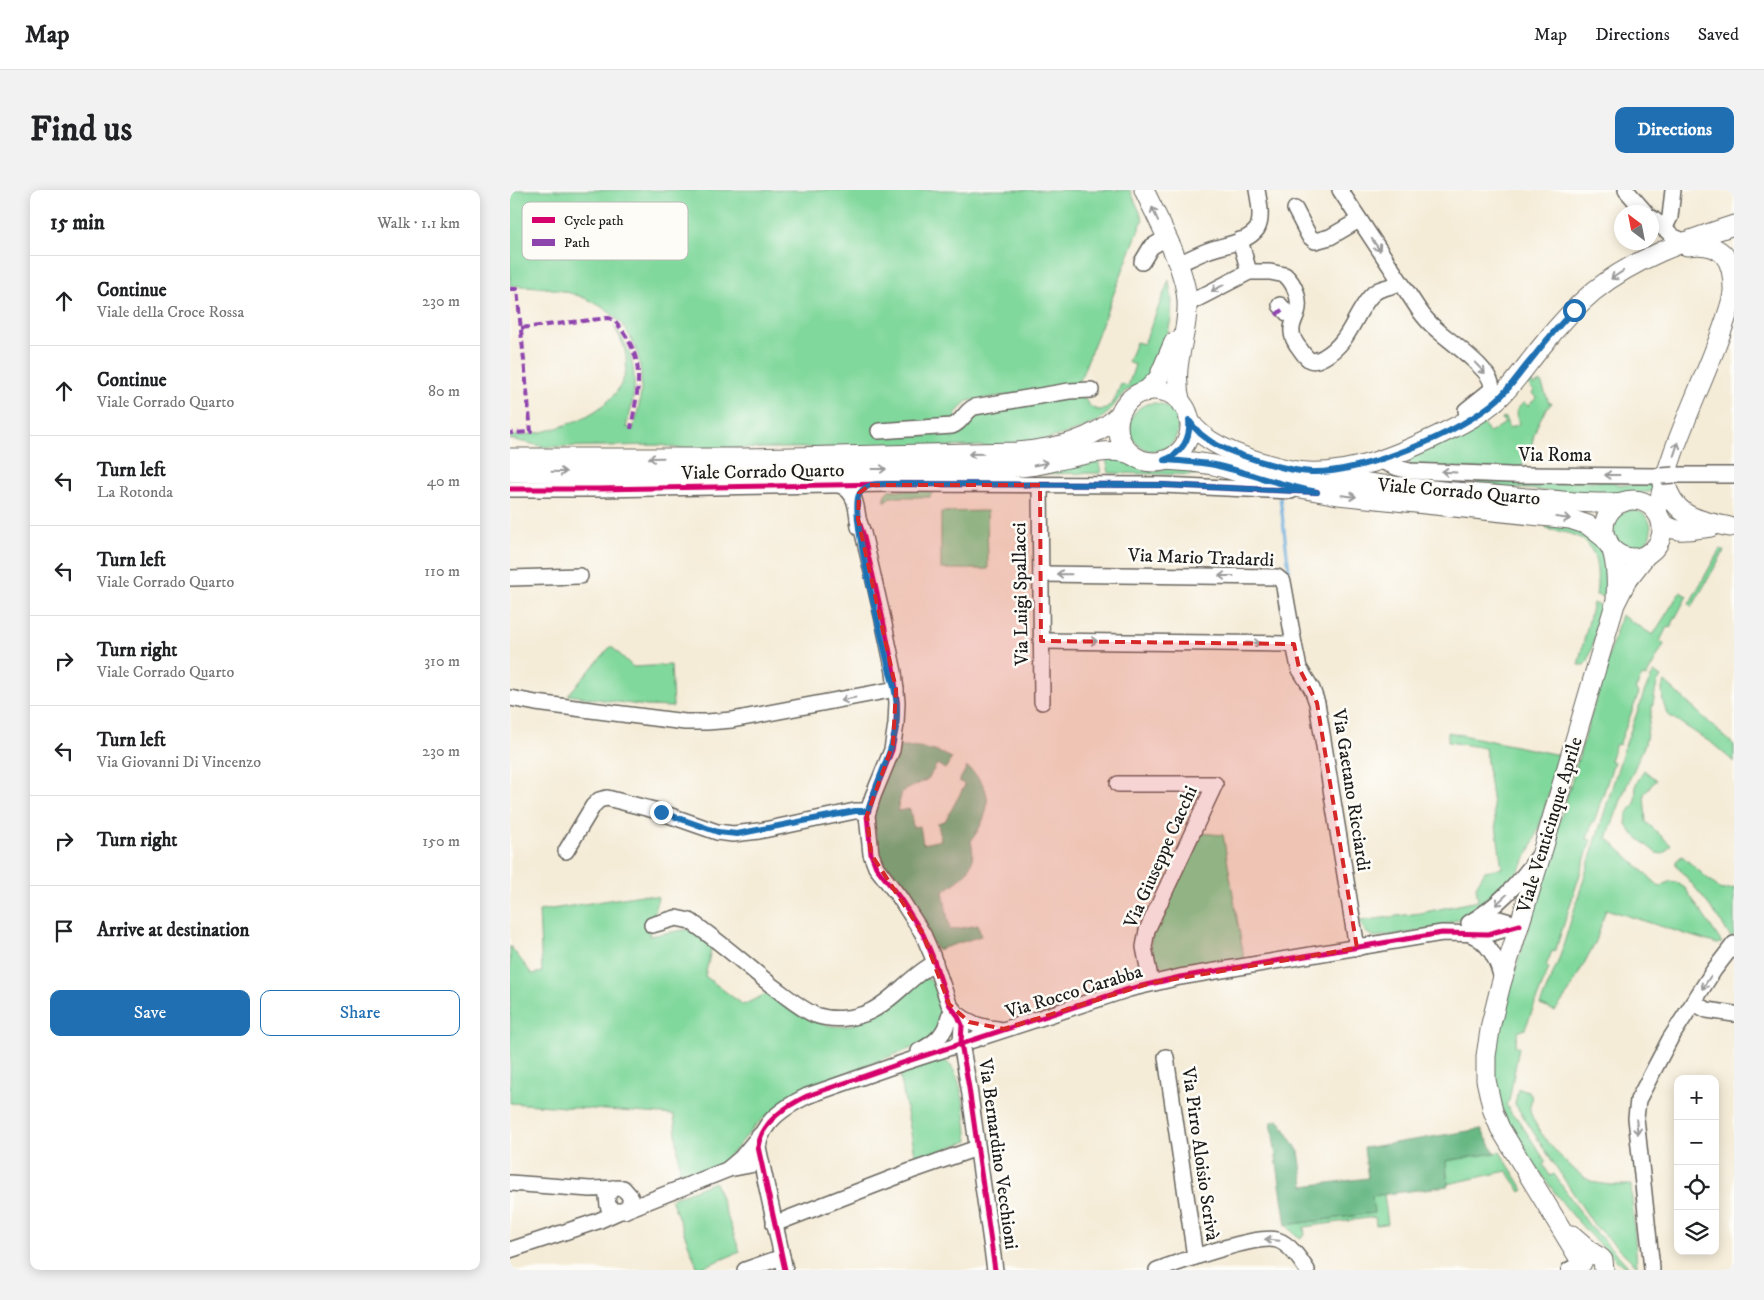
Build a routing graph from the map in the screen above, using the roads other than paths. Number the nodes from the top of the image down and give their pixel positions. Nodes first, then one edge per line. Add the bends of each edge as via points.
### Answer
1 (1144, 190) edge
2 (1257, 190) edge
3 (1328, 190) edge
4 (1340, 190) edge
5 (1626, 190) edge
6 (1673, 190) edge
7 (1639, 205) edge
8 (1295, 209) dead end
9 (1356, 223) junction
10 (1659, 227) edge
11 (1729, 231) edge
12 (1166, 238) junction
13 (1240, 240) junction
14 (1669, 240) junction
15 (1142, 262) dead end
16 (1178, 264) junction
17 (1249, 272) junction
18 (1400, 282) junction
19 (1734, 289) edge
20 (1733, 293) edge
21 (1187, 302) junction
22 (1280, 305) dead end
23 (1295, 317) junction
24 (1091, 390) dead end
25 (1145, 392) junction
26 (1185, 412) junction
27 (1120, 414) junction
28 (1468, 420) junction
29 (879, 431) dead end
30 (510, 446) edge
31 (1132, 455) junction
32 (510, 458) edge
33 (569, 459) junction
34 (1164, 460) junction
35 (1378, 460) junction
36 (1295, 471) junction
37 (510, 472) edge
38 (1734, 475) edge
39 (1666, 477) junction
40 (839, 485) junction
41 (870, 485) junction
42 (1040, 485) junction
43 (510, 489) edge
44 (1317, 492) junction
45 (1624, 502) junction
46 (856, 503) junction
47 (1659, 517) junction
48 (1732, 527) edge
49 (1698, 529) junction
50 (1609, 543) junction
51 (1652, 551) junction
52 (1041, 574) junction
53 (580, 576) dead end
54 (510, 578) edge
55 (1615, 604) junction
56 (1041, 641) junction
57 (1294, 644) junction
58 (896, 690) junction
59 (510, 698) edge
60 (1042, 702) dead end
61 (1118, 784) dead end
62 (868, 811) junction
63 (1543, 850) junction
64 (566, 851) dead end
65 (652, 924) dead end
66 (1520, 925) junction
67 (1469, 929) junction
68 (1734, 944) edge
69 (1357, 948) junction
70 (935, 963) junction
71 (1502, 981) junction
72 (1151, 983) junction
73 (1693, 1003) junction
74 (951, 1010) junction
75 (1734, 1014) edge
76 (1004, 1029) junction
77 (961, 1043) junction
78 (1166, 1057) dead end
79 (896, 1065) junction
80 (765, 1128) junction
81 (977, 1148) junction
82 (759, 1158) junction
83 (743, 1162) junction
84 (763, 1174) junction
85 (510, 1183) edge
86 (616, 1201) junction
87 (774, 1224) junction
88 (510, 1250) edge
89 (1195, 1257) junction
90 (783, 1263) edge
91 (1591, 1265) edge
92 (1652, 1269) edge
93 (745, 1270) edge
94 (995, 1270) edge
95 (1156, 1270) edge
96 (1307, 1270) edge

12 -> 1 main road
2 - 13 street via 1258,226 1252,234
3 - 9 street
4 - 9 street
5 - 7 street
6 - 14 street
8 - 9 street via 1310,238 1315,241 1326,239
9 -> 18 street
10 - 14 street
11 - 14 main road
12 - 15 street via 1151,247
12 - 16 main road
12 - 25 main road via 1180,294 1177,328 1162,371
13 - 16 street
13 - 17 street
14 - 20 main road via 1719,250 1730,266
14 -> 28 main road via 1592,294 1555,331 1502,395
16 - 21 main road
17 -> 21 street
17 - 23 street via 1278,273 1288,278 1297,296
18 - 23 street via 1372,294 1341,343 1325,357 1312,361 1304,354 1292,336
18 -> 28 street via 1427,320 1472,359 1491,381 1491,390 1467,409
19 - 20 main road
39 -> 20 main road via 1728,315
21 - 26 main road via 1177,371 1178,390
22 - 23 street
24 - 29 street via 974,408 952,426
25 - 26 main road via 1164,392 1174,397
25 - 27 main road via 1128,401
26 - 34 main road via 1189,432 1185,443 1175,455
26 - 36 main road, Viale Corrado Quarto via 1199,432 1220,446
27 - 31 main road via 1120,436
27 -> 33 main road, Viale Corrado Quarto via 1108,426 1083,438 1017,452
28 - 35 main road via 1425,442
30 - 33 main road
31 - 34 main road via 1149,462
37 -> 31 main road, Viale Corrado Quarto via 996,469 1098,453
32 - 33 main road, Viale Corrado Quarto
34 - 44 main road, Viale Corrado Quarto via 1214,465
35 - 36 main road via 1340,470
39 -> 35 street, Via Roma via 1419,471 1398,468
36 - 45 main road, Viale Corrado Quarto via 1389,486 1557,500
38 - 39 street, Via Roma
39 - 47 main road
39 - 48 main road via 1673,501 1686,515
40 - 41 street, Viale Corrado Quarto
40 - 43 street, Viale Corrado Quarto
40 - 46 street via 849,491
41 - 42 street, Viale Corrado Quarto
41 - 46 street via 859,493
42 - 44 street, Viale Corrado Quarto via 1163,485
42 - 52 street, Via Luigi Spallacci
44 -> 50 main road, Viale Corrado Quarto via 1570,519 1588,525
45 - 47 main road via 1644,502
45 - 50 main road via 1607,518 1605,532
46 - 58 street
47 - 49 main road via 1674,530
47 - 51 main road via 1662,533
48 - 49 main road
49 - 51 main road via 1668,540
50 - 51 main road via 1616,552 1634,558
50 - 55 main road, Viale Venticinque Aprile via 1616,569
51 - 55 main road, Viale Venticinque Aprile via 1627,580
52 - 56 street, Via Luigi Spallacci
57 -> 52 street, Via Mario Tradardi via 1283,582 1276,577
53 - 54 street
55 - 63 main road, Viale Venticinque Aprile
56 -> 57 street
56 - 60 street, Via Luigi Spallacci
57 - 69 street, Via Gaetano Ricciardi via 1300,670 1317,703
58 -> 59 street via 707,722
58 - 62 street via 893,744
61 - 72 street, Via Giuseppe Cacchi via 1215,784 1146,934 1145,951
62 - 64 street via 733,834 607,798 593,806
62 - 70 street, Via Bernardino Vecchioni via 872,860 920,928
63 - 66 main road, Viale Venticinque Aprile
63 -> 67 street via 1507,895
65 - 70 street via 676,918 690,921 788,998 810,1013 823,1017 849,1018 871,1011
66 - 67 street, Via Rocco Carabba via 1485,919
66 - 71 main road, Viale Venticinque Aprile
67 - 69 street, Via Rocco Carabba
67 - 71 street via 1489,948
68 -> 73 street
69 - 72 street, Via Rocco Carabba
70 - 74 street, Via Bernardino Vecchioni
71 - 91 main road, Viale Venticinque Aprile via 1485,1068 1493,1111 1506,1140
72 - 76 street, Via Rocco Carabba
73 - 75 street via 1716,1012
73 -> 92 street via 1670,1039 1636,1107
74 - 76 street via 976,1025
74 - 77 street, Via Bernardino Vecchioni via 962,1029
74 - 79 street via 945,1030 936,1041
76 - 77 street, Via Rocco Carabba
77 - 79 street, Via Rocco Carabba
77 - 81 street, Via Bernardino Vecchioni
78 - 89 street, Via Pirro Aloisio Scrivà
79 - 80 street, Via Rocco Carabba via 807,1096 780,1113
80 - 82 street via 758,1145
80 - 83 street, Via Rocco Carabba
81 - 87 street
81 - 94 street, Via Bernardino Vecchioni
82 - 83 street via 750,1154
82 - 84 street
83 - 84 street
83 - 86 street, Via Rocco Carabba via 666,1193
84 - 87 street
85 - 86 street via 593,1189
86 - 88 street, Via Rocco Carabba via 588,1224
87 - 90 street
89 - 95 street
96 -> 89 street via 1288,1246 1273,1239 1240,1244
90 - 93 street

